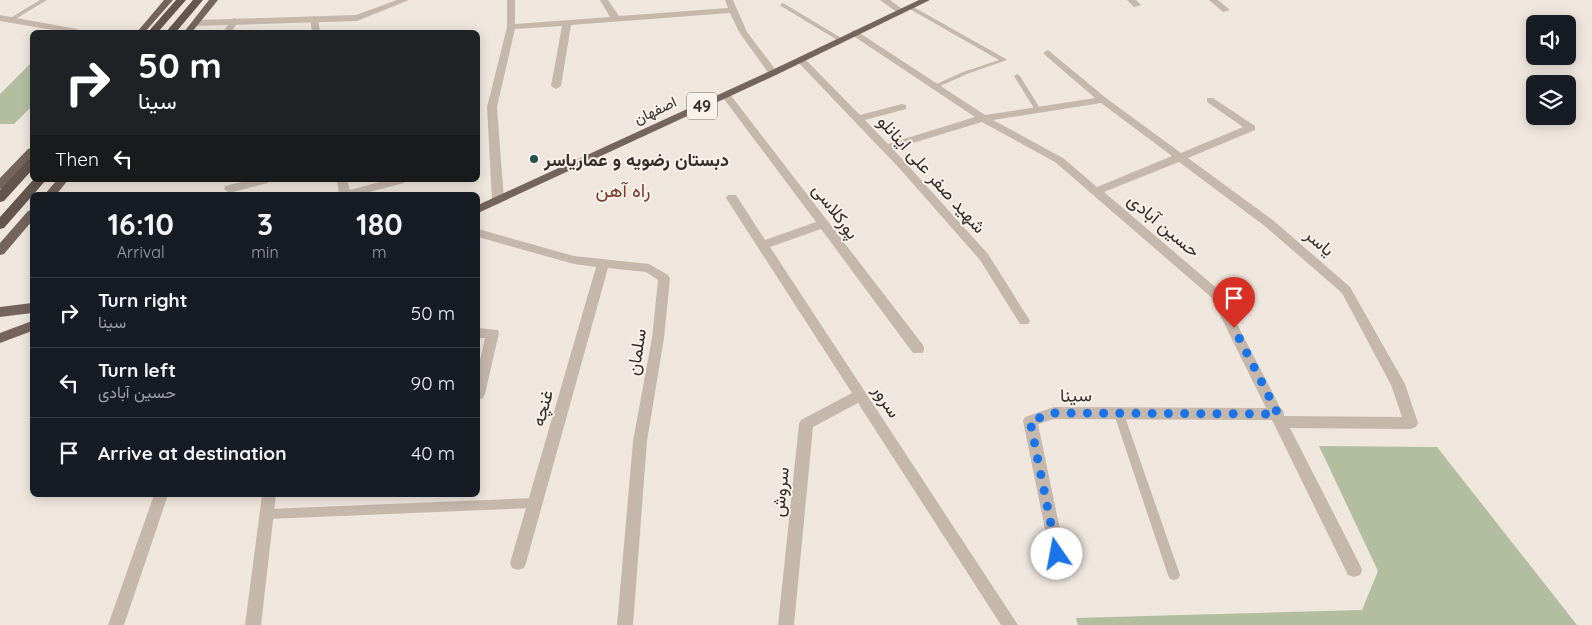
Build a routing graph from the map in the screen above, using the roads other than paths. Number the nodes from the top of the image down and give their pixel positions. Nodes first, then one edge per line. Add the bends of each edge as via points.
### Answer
1 (44, 0) edge
2 (169, 0) edge
3 (181, 0) edge
4 (198, 0) edge
5 (214, 0) edge
6 (405, 0) edge
7 (511, 0) edge
8 (604, 0) edge
9 (729, 0) edge
10 (884, 0) edge
11 (926, 0) edge
12 (1213, 0) edge
13 (783, 5) dead end
14 (906, 9) junction
15 (733, 10) junction
16 (1226, 10) dead end
17 (0, 18) edge
18 (314, 19) junction
19 (616, 19) junction
20 (10, 20) junction
21 (235, 22) junction
22 (567, 22) junction
23 (196, 23) junction
24 (511, 27) junction
25 (66, 30) edge
26 (143, 30) edge
27 (155, 30) edge
28 (173, 30) edge
29 (190, 30) edge
30 (228, 30) edge
31 (316, 30) edge
32 (855, 34) junction
33 (841, 40) junction
34 (1048, 53) dead end
35 (801, 60) junction
36 (773, 73) junction
37 (1017, 76) dead end
38 (556, 86) dead end
39 (934, 87) junction
40 (726, 95) junction
41 (1103, 100) junction
42 (1210, 100) dead end
43 (902, 107) dead end
44 (1038, 110) junction
45 (983, 118) junction
46 (858, 119) junction
47 (886, 148) junction
48 (30, 153) edge
49 (1179, 158) junction
50 (30, 165) edge
51 (38, 182) edge
52 (61, 182) edge
53 (256, 182) edge
54 (393, 182) edge
55 (0, 184) edge
56 (229, 189) dead end
57 (53, 192) edge
58 (356, 192) edge
59 (1095, 192) junction
60 (0, 198) edge
61 (732, 198) dead end
62 (498, 200) junction
63 (480, 207) edge
64 (30, 216) edge
65 (824, 224) junction
66 (0, 225) edge
67 (480, 234) edge
68 (762, 244) junction
69 (0, 251) edge
70 (603, 263) junction
71 (30, 308) edge
72 (0, 312) edge
73 (1024, 321) dead end
74 (30, 326) edge
75 (30, 327) edge
76 (0, 331) edge
77 (480, 333) edge
78 (0, 338) edge
79 (918, 349) dead end
80 (480, 386) edge
81 (861, 395) junction
82 (1119, 414) junction
83 (1280, 418) junction
84 (160, 497) edge
85 (270, 497) edge
86 (535, 503) junction
87 (268, 514) junction
88 (518, 563) dead end
89 (1354, 570) dead end
90 (1061, 573) dead end
91 (1174, 575) dead end
92 (116, 625) edge
93 (253, 625) edge
94 (626, 625) edge
95 (786, 625) edge
96 (1010, 625) edge

1 - 20 lane
2 - 26 main road
3 - 27 highway
4 - 28 highway
5 - 23 main road
6 - 18 street via 357,18
7 - 24 street
8 - 19 street
9 - 15 street
10 - 14 street
11 - 14 main road, اصفهان / 49
12 - 16 street
13 - 33 lane
14 - 32 main road, اصفهان / 49
14 - 39 lane via 1004,60
15 - 19 street
15 - 36 street via 743,32
17 - 20 street
18 - 21 street
18 - 31 street
19 - 22 street
20 - 25 street
21 - 23 street
21 - 30 street
22 - 24 street
22 - 38 street
23 - 29 main road
24 - 62 street via 492,107
32 - 33 main road, اصفهان / 49
32 - 39 street, حسین آبادی
33 - 35 main road, اصفهان / 49
34 - 41 street, یاسر
35 - 36 main road, اصفهان / 49
35 - 46 street, شهید صفر علی اینانلو
36 - 40 main road, اصفهان / 49
37 - 44 lane
39 - 45 street, حسین آبادی
40 - 62 main road, اصفهان / 49
40 - 65 street, پورکلاسی
41 - 44 street
41 - 49 street, یاسر
42 - 49 street via 1251,128
43 - 46 street
44 - 45 street
45 - 47 street
45 - 59 street, حسین آبادی via 1059,160
46 - 47 street, شهید صفر علی اینانلو
47 - 73 street, شهید صفر علی اینانلو via 984,257
48 - 55 main road
49 - 59 street
49 - 83 street, یاسر via 1270,224 1346,290 1398,384 1411,423
50 - 60 highway
51 - 66 highway
52 - 57 main road
53 - 56 street
54 - 58 street
59 - 83 street, حسین آبادی via 1216,294
61 - 68 street, سرور
62 - 63 main road, اصفهان / 49
64 - 69 main road
65 - 68 street
65 - 79 street, پورکلاسی
67 - 70 street, سلمان via 574,260
68 - 81 street, سرور
70 - 86 street, غنچه
70 - 94 street, سلمان via 649,268 664,278 658,338 640,441
71 - 72 main road
74 - 76 main road
75 - 78 main road
77 - 80 street via 493,334
81 - 95 street, سروش via 806,424
81 - 96 street, سرور
82 - 83 street, سینا
82 - 90 street, سینا via 1054,413 1030,421
82 - 91 lane
83 - 89 street, حسین آبادی
84 - 92 street
85 - 87 street
86 - 87 lane
86 - 88 street, غنچه
87 - 93 street

